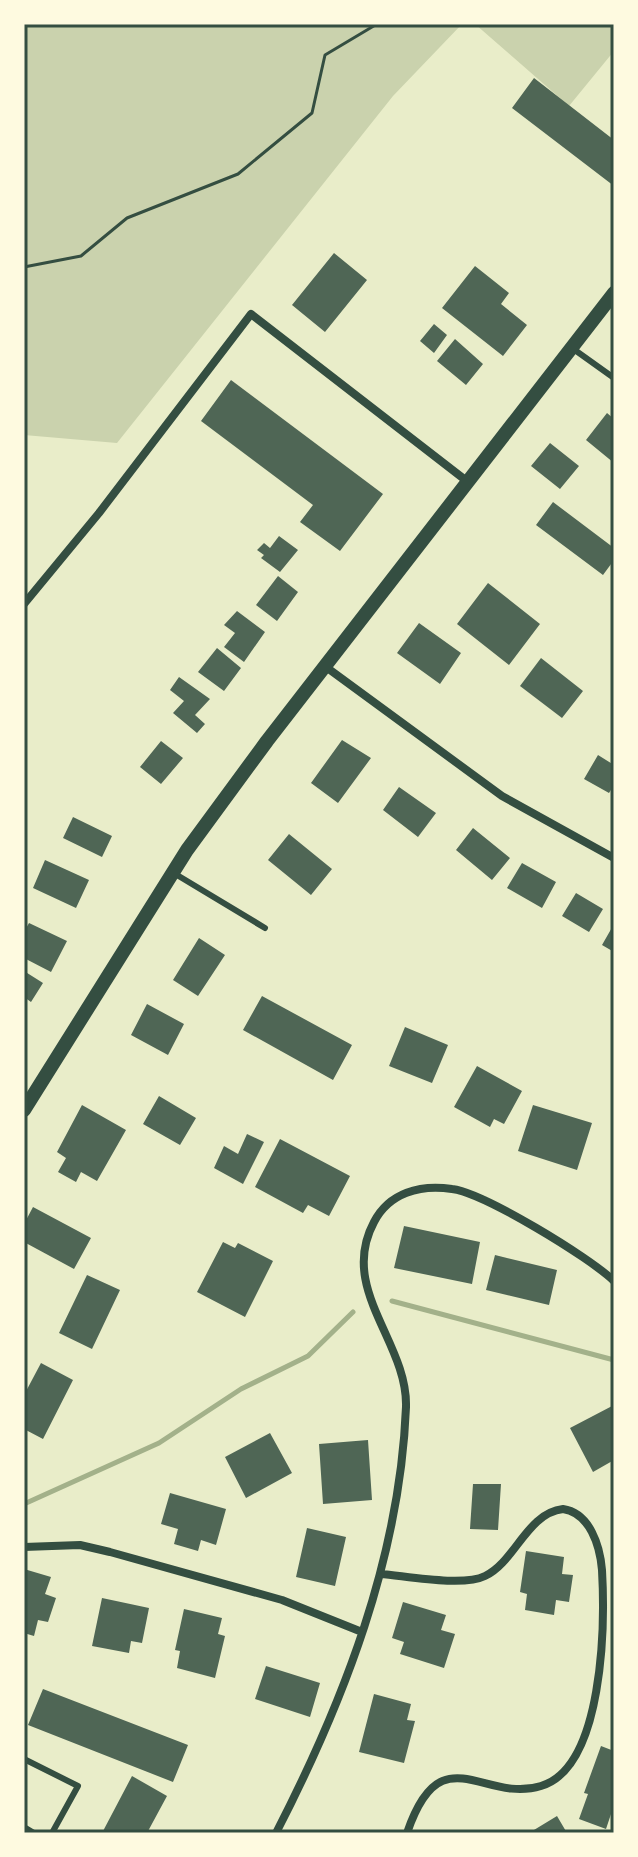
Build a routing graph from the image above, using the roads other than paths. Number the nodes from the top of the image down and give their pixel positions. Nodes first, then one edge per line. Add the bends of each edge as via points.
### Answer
1 (612, 301) edge
2 (572, 348) junction
3 (614, 378) edge
4 (468, 482) junction
5 (24, 604) edge
6 (326, 667) junction
7 (614, 858) edge
8 (172, 872) junction
9 (265, 928) dead end
10 (24, 1110) edge
11 (614, 1281) edge
12 (24, 1547) edge
13 (381, 1574) junction
14 (362, 1632) junction
15 (24, 1759) edge
16 (24, 1827) edge
17 (34, 1833) edge
18 (52, 1833) edge
19 (276, 1833) edge
20 (407, 1833) edge

1 - 2 street
2 - 3 lane
2 - 4 street
4 - 5 street via 251,314
4 - 6 street
6 - 7 street via 502,796
6 - 8 street
8 - 9 lane
8 - 10 street
11 - 13 street via 543,1232 454,1189 410,1192 384,1207 366,1243 364,1278 406,1403
12 - 14 street via 80,1545 110,1552 282,1600
13 - 14 street
13 - 20 street via 476,1579 488,1575 542,1518 563,1509 584,1520 599,1545 601,1562 593,1712 574,1759 552,1782 530,1789 446,1780 423,1799
14 - 19 street
15 - 18 lane via 78,1786
16 - 17 lane

